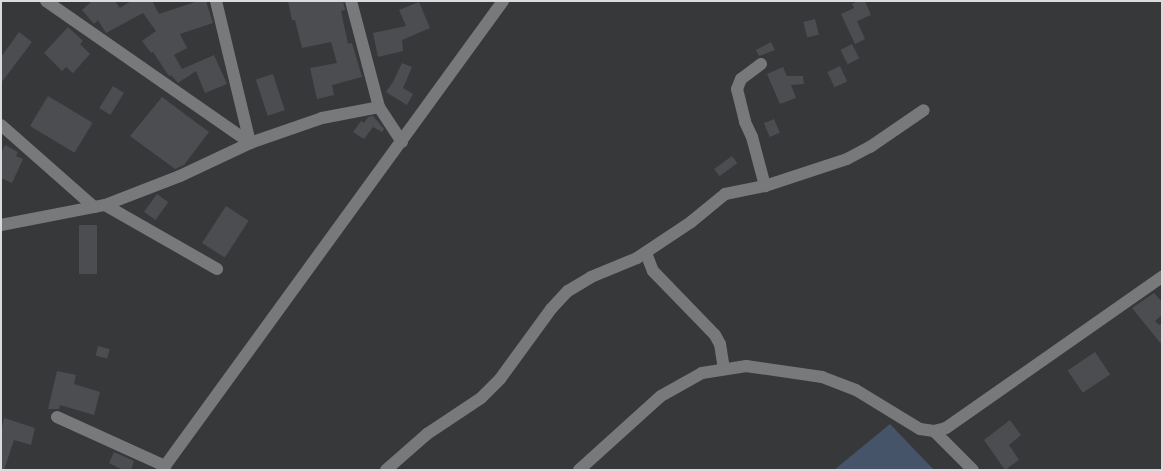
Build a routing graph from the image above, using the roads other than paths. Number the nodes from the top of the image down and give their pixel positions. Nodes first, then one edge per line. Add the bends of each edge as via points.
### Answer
1 (46, 1) edge
2 (216, 1) edge
3 (351, 1) edge
4 (503, 1) edge
5 (761, 64) dead end
6 (378, 107) junction
7 (924, 110) dead end
8 (1, 125) edge
9 (402, 142) junction
10 (250, 143) junction
11 (765, 186) junction
12 (99, 206) junction
13 (1, 224) edge
14 (646, 253) junction
15 (216, 269) dead end
16 (1162, 277) edge
17 (724, 368) junction
18 (57, 417) dead end
19 (934, 431) junction
20 (164, 468) edge
21 (386, 470) edge
22 (580, 470) edge
23 (973, 470) edge

1 - 10 street
2 - 10 street
3 - 6 street
4 - 9 street
5 - 11 street via 741,79 737,89
6 - 9 street
6 - 10 street via 322,118
7 - 11 street via 847,159
8 - 12 street
9 - 20 street
10 - 12 street via 180,176
11 - 14 street via 725,194
12 - 13 street
12 - 15 street
14 - 17 street via 653,271 715,335
14 - 21 street via 568,291 500,379 481,398 427,434
16 - 19 street via 946,428
17 - 19 street via 746,366 822,377 856,390 920,429
17 - 22 street via 702,373 661,396
18 - 20 street
19 - 23 street

